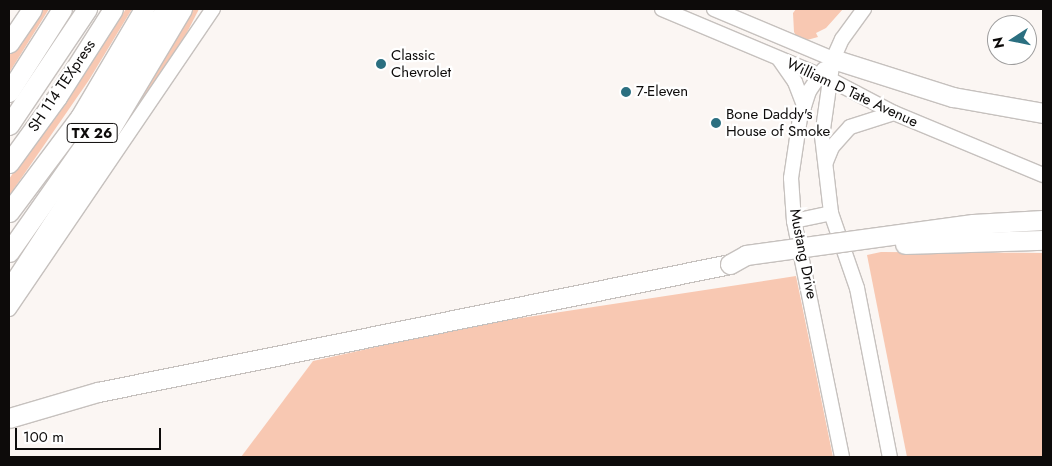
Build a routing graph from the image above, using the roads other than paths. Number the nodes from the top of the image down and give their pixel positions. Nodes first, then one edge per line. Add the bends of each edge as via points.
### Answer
1 (30, 9) edge
2 (62, 9) edge
3 (87, 9) edge
4 (113, 9) edge
5 (144, 9) edge
6 (165, 9) edge
7 (182, 9) edge
8 (213, 9) edge
9 (662, 9) edge
10 (714, 9) edge
11 (864, 9) edge
12 (9, 34) edge
13 (9, 43) edge
14 (778, 59) junction
15 (833, 59) junction
16 (824, 78) junction
17 (9, 92) edge
18 (804, 106) junction
19 (894, 113) junction
20 (1043, 113) edge
21 (9, 125) edge
22 (9, 163) edge
23 (825, 165) junction
24 (1043, 175) edge
25 (9, 212) edge
26 (832, 213) junction
27 (1043, 220) edge
28 (794, 221) junction
29 (1043, 240) edge
30 (9, 252) edge
31 (730, 264) junction
32 (9, 290) edge
33 (9, 309) edge
34 (9, 418) edge
35 (842, 457) edge
36 (890, 457) edge

1 - 12 highway
1 - 13 highway
2 - 17 highway
3 - 21 highway, SH 114 TEXpress
4 - 22 highway, SH 114 TEXpress via 57,97
5 - 25 highway via 80,117
6 - 30 highway, TX 26 via 85,144
7 - 32 highway via 71,195
8 - 33 main road
9 - 14 main road, William D Tate Avenue
10 - 15 main road, William D Tate Avenue
11 - 15 main road, Mustang Drive via 842,39
14 - 16 main road, William D Tate Avenue
14 - 18 main road via 795,82
15 - 16 main road, Mustang Drive
15 - 20 highway via 952,97
16 - 18 main road, Mustang Drive
16 - 19 main road, William D Tate Avenue
16 - 23 main road via 822,136
18 - 28 main road, Mustang Drive via 791,178
19 - 23 main road via 850,127 832,147
19 - 24 main road, William D Tate Avenue
23 - 26 main road
26 - 28 main road
26 - 36 main road via 857,288
27 - 31 highway, bridge via 973,224 774,251 746,255
28 - 35 main road, Mustang Drive
29 - 31 highway, bridge via 882,246 745,265
31 - 34 highway via 98,392

